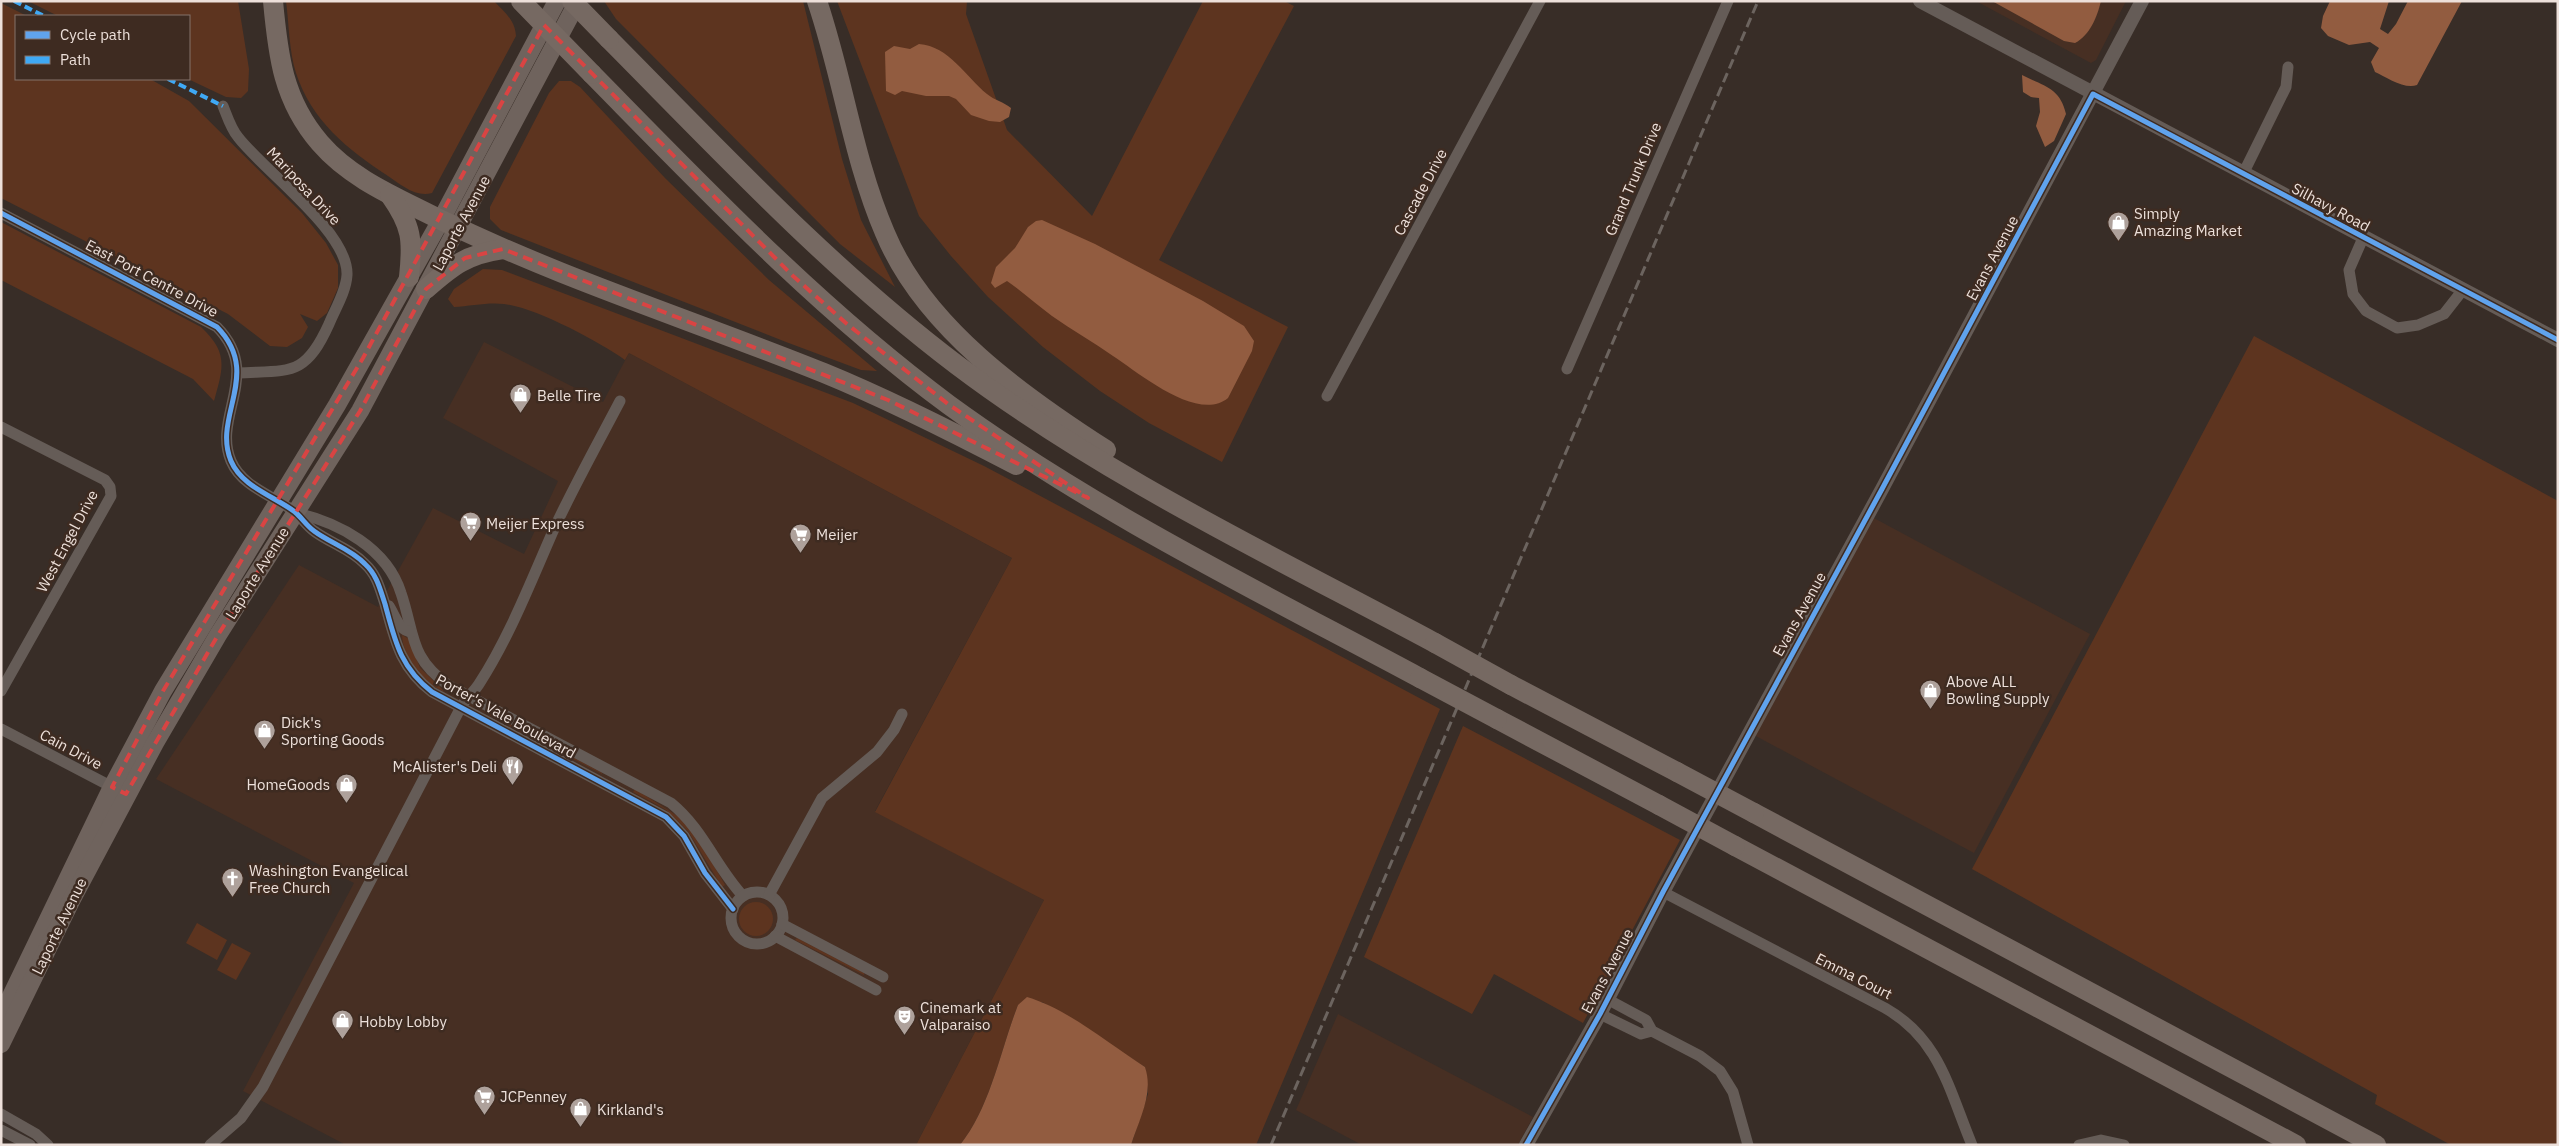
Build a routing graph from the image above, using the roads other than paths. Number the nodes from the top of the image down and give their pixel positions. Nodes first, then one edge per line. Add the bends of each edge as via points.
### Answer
1 (273, 1) edge
2 (521, 1) edge
3 (557, 1) edge
4 (572, 1) edge
5 (578, 1) edge
6 (817, 1) edge
7 (1540, 1) edge
8 (1728, 1) edge
9 (1920, 1) edge
10 (2142, 1) edge
11 (2288, 67) dead end
12 (2093, 94) junction
13 (223, 106) dead end
14 (2242, 174) junction
15 (390, 195) junction
16 (1, 213) edge
17 (450, 224) junction
18 (2363, 238) junction
19 (503, 249) junction
20 (408, 277) junction
21 (426, 290) junction
22 (2462, 291) junction
23 (2558, 340) edge
24 (1568, 369) dead end
25 (238, 372) junction
26 (1327, 396) dead end
27 (620, 401) dead end
28 (1, 428) edge
29 (1088, 498) junction
30 (277, 501) junction
31 (295, 512) junction
32 (1221, 528) junction
33 (383, 599) junction
34 (410, 632) junction
35 (1, 691) edge
36 (468, 695) junction
37 (461, 708) junction
38 (902, 714) dead end
39 (1, 729) edge
40 (119, 791) junction
41 (1662, 892) junction
42 (769, 895) junction
43 (743, 896) junction
44 (733, 909) junction
45 (782, 924) junction
46 (775, 936) junction
47 (883, 977) dead end
48 (876, 990) dead end
49 (1607, 999) junction
50 (1600, 1014) junction
51 (1, 1017) edge
52 (1652, 1031) junction
53 (1, 1044) edge
54 (1, 1114) edge
55 (1, 1130) edge
56 (30, 1145) edge
57 (48, 1145) edge
58 (210, 1145) edge
59 (1526, 1145) edge
60 (1748, 1145) edge
61 (1972, 1145) edge
62 (2079, 1145) edge
63 (2124, 1145) edge
64 (2296, 1145) edge
65 (2376, 1145) edge

1 - 15 highway via 282,74 306,125 341,163
2 - 29 highway, bridge via 793,276 847,324 948,404
3 - 17 main road, Laporte Avenue
4 - 32 highway, bridge via 826,256 956,365 1082,450
5 - 17 main road, Laporte Avenue
6 - 32 highway via 856,144 885,234 902,266 930,306 962,342 1025,393
7 - 26 street, Cascade Drive
8 - 24 street, Grand Trunk Drive
9 - 12 street, Silhavy Road
10 - 12 street, Evans Avenue
11 - 14 street via 2286,87
12 - 14 street, Silhavy Road
12 - 41 street, Evans Avenue
13 - 25 street, Mariposa Drive via 237,136 323,225 340,250 347,274 342,296 323,338 306,363 287,370
14 - 18 street, Silhavy Road
15 - 17 highway
15 - 20 highway via 410,228 412,242
16 - 25 street, East Port Centre Drive via 208,321 228,340
17 - 19 highway
17 - 20 main road, Laporte Avenue
17 - 21 main road, Laporte Avenue
18 - 22 street, Silhavy Road
18 - 22 street via 2350,270 2352,294 2366,311 2396,328 2418,325 2444,314
19 - 21 highway via 465,258
19 - 29 highway via 864,390
20 - 30 main road, Laporte Avenue
21 - 31 main road, Laporte Avenue via 360,411
22 - 23 street, Silhavy Road
25 - 30 street, East Port Centre Drive via 228,432 231,460 247,482
27 - 36 street via 565,506 532,581 491,661 478,686
28 - 35 street, West Engel Drive via 105,480 111,496
29 - 64 highway, bridge
30 - 31 street, Porter's Vale Boulevard
30 - 40 main road, Laporte Avenue via 162,691
31 - 33 street, Porter's Vale Boulevard via 314,530 365,563 376,576
31 - 34 street, Porter's Vale Boulevard via 328,522 363,542 378,556 392,572 401,591
31 - 40 main road, Laporte Avenue via 180,699
32 - 65 highway, bridge
33 - 34 street via 404,631
33 - 37 street, Porter's Vale Boulevard via 406,666 432,692
34 - 36 street, Porter's Vale Boulevard via 421,658 433,674
36 - 37 street
36 - 43 street, Porter's Vale Boulevard via 671,803 696,828 727,879
37 - 44 street, Porter's Vale Boulevard via 666,818 684,836 705,873
37 - 58 street via 263,1087 241,1118
38 - 42 street via 878,752 822,798
39 - 40 street, Cain Drive
40 - 51 main road, Laporte Avenue
40 - 53 main road, Laporte Avenue
41 - 49 street, Evans Avenue
41 - 61 street, Emma Court via 1906,1022 1931,1048
42 - 43 street via 755,892
42 - 45 street via 781,910
43 - 44 street
44 - 46 street via 733,927 745,941 761,944
45 - 46 street
45 - 47 street
46 - 48 street
49 - 50 street, Evans Avenue
49 - 52 street via 1646,1020
50 - 52 street via 1641,1034
50 - 59 street, Evans Avenue
52 - 60 street via 1700,1056 1720,1071 1733,1092
54 - 57 street via 36,1134
55 - 56 street
62 - 63 street via 2100,1140

